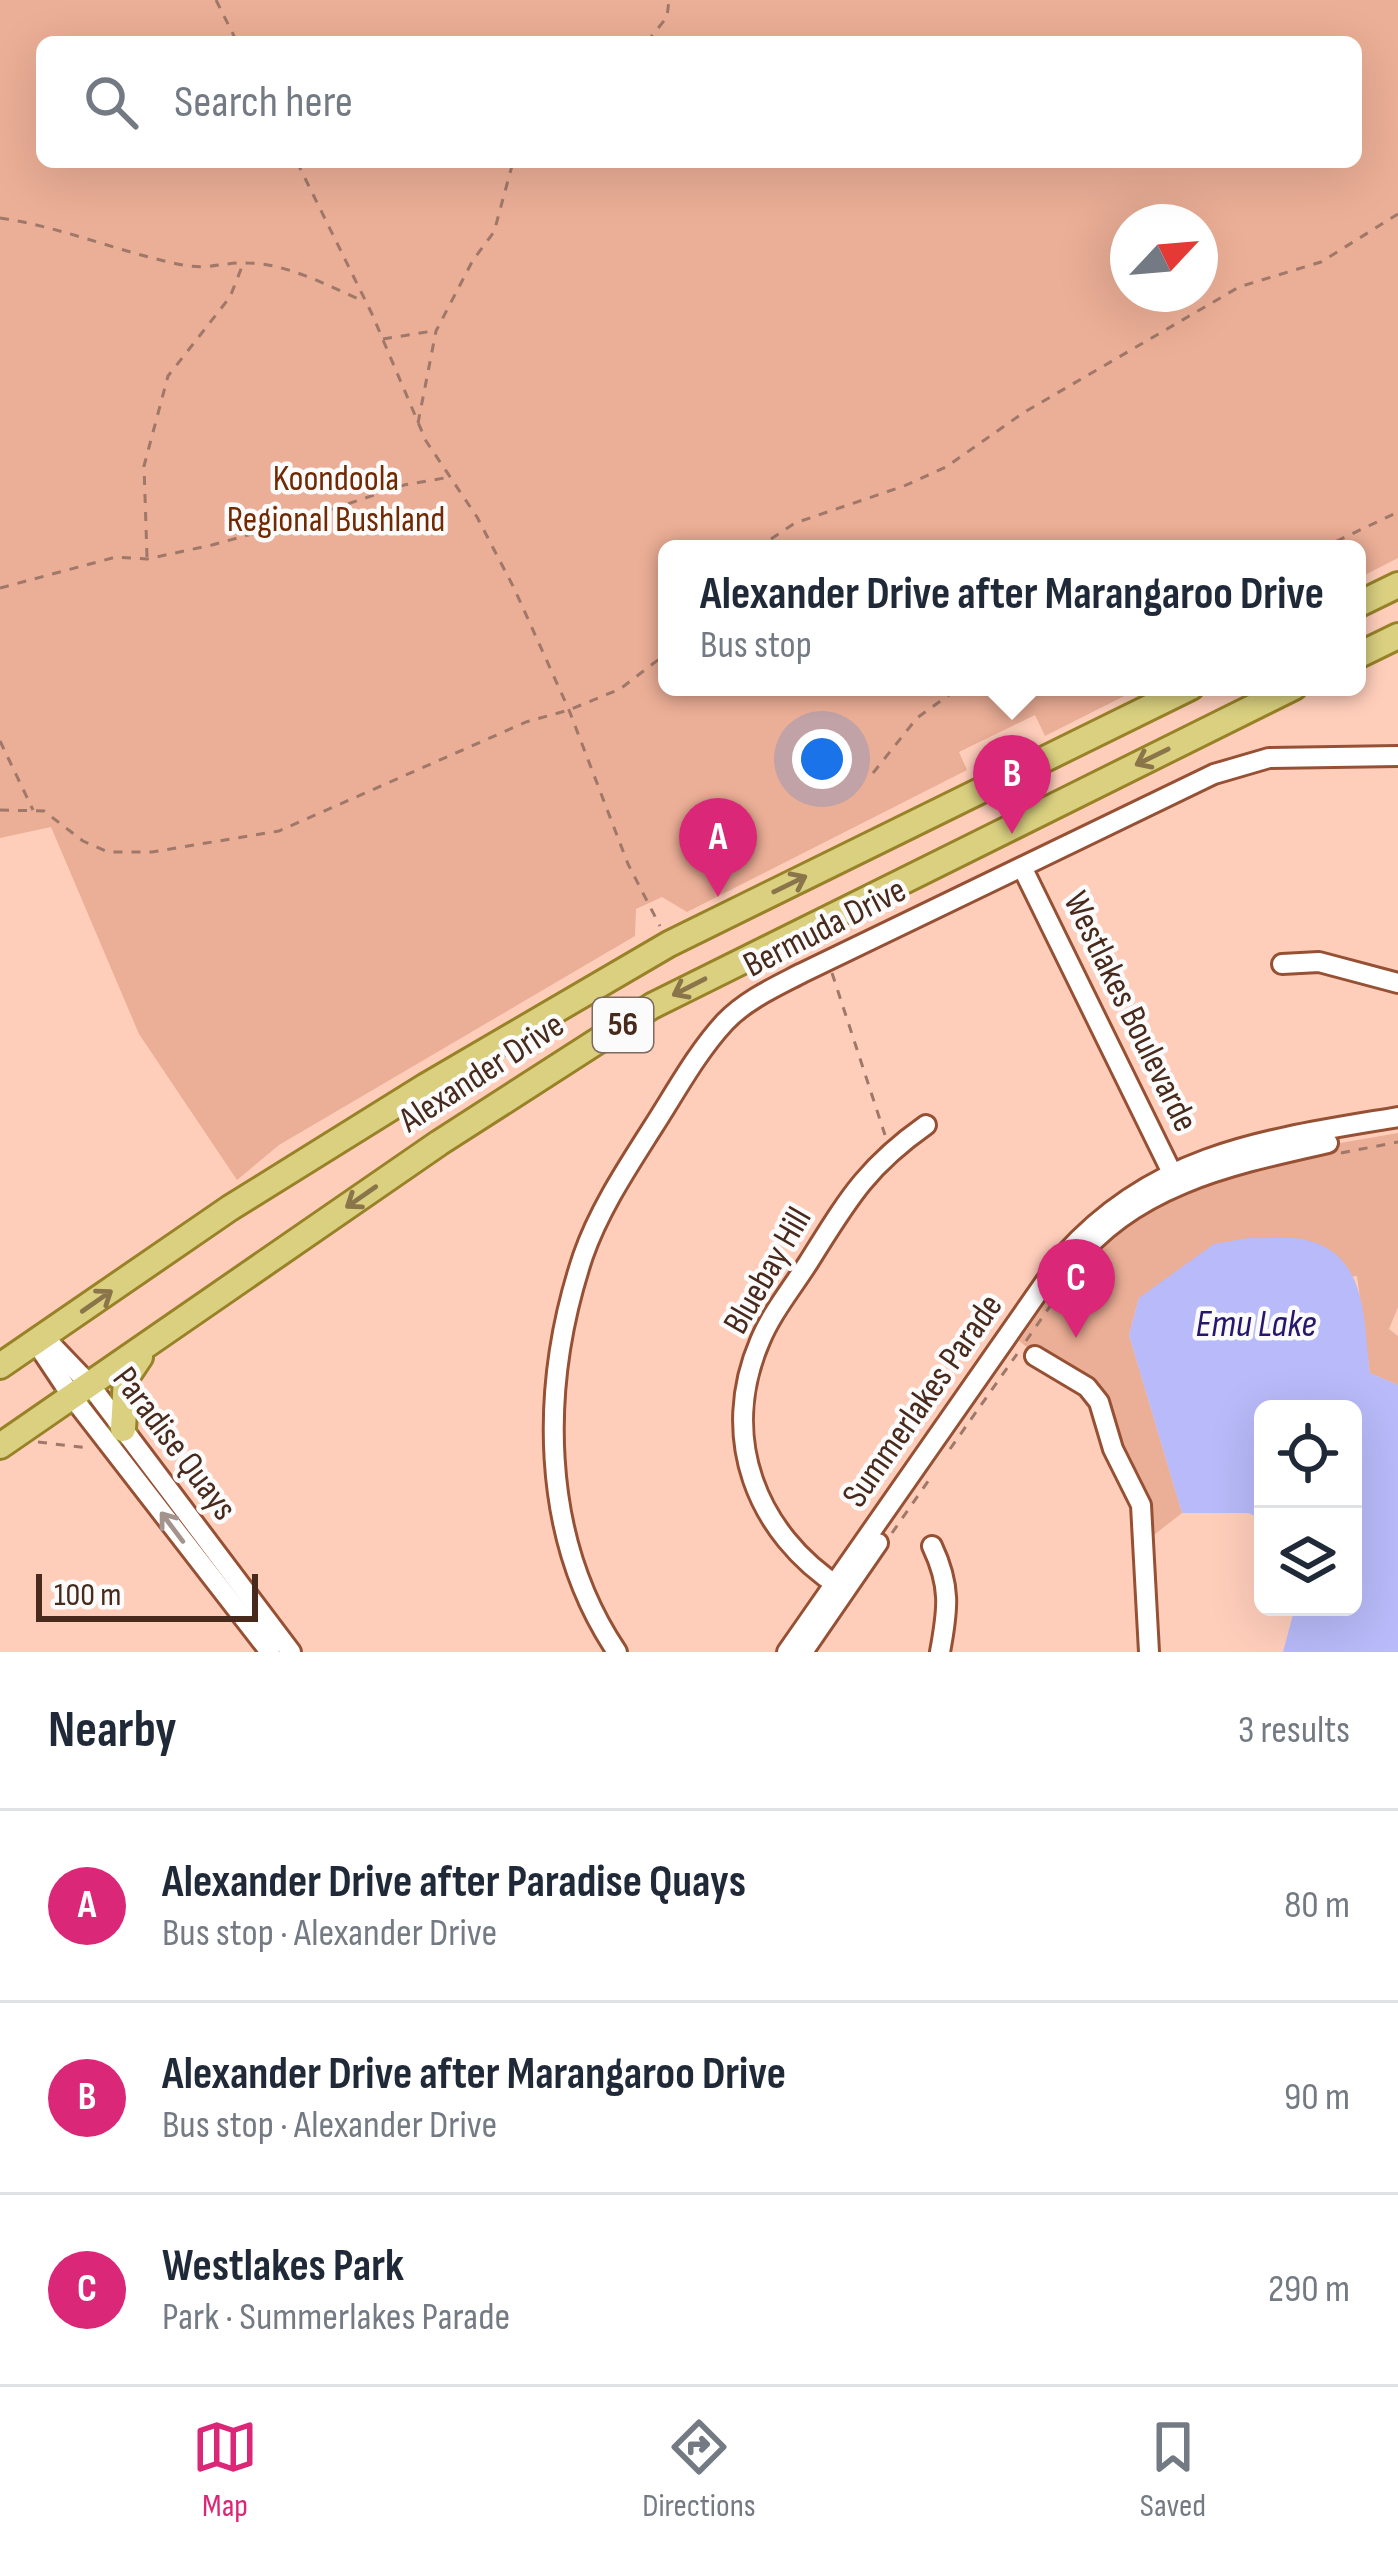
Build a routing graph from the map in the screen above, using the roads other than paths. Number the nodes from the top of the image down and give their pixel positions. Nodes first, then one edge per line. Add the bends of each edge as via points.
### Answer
1 (1398, 585) edge
2 (1366, 601) edge
3 (1398, 636) edge
4 (1366, 652) edge
5 (1173, 696) edge
6 (1276, 696) edge
7 (1398, 756) edge
8 (1022, 867) junction
9 (1282, 964) dead end
10 (1398, 983) edge
11 (1398, 1117) edge
12 (926, 1125) dead end
13 (1398, 1130) edge
14 (1175, 1178) junction
15 (39, 1339) junction
16 (148, 1345) junction
17 (1036, 1356) dead end
18 (0, 1366) edge
19 (81, 1392) junction
20 (123, 1430) junction
21 (0, 1446) edge
22 (932, 1546) dead end
23 (839, 1586) junction
24 (270, 1652) edge
25 (291, 1652) edge
26 (617, 1652) edge
27 (787, 1652) edge
28 (802, 1652) edge
29 (940, 1652) edge
30 (1149, 1652) edge

1 - 2 main road
3 - 4 main road
15 -> 5 main road, Alexander Drive / 56 via 269,1184 669,944
6 -> 16 main road, Alexander Drive / 56 via 652,1006
7 - 8 street, Bermuda Drive via 1238,764
8 - 14 street, Westlakes Boulevarde
8 - 26 street, Bermuda Drive via 766,992 725,1022 613,1191 583,1256 555,1394 556,1478 570,1553
9 - 10 street via 1319,962
11 - 14 street, Summerlakes Parade via 1235,1150
12 - 23 street, Bluebay Hill via 853,1192 761,1338 745,1384 741,1429 756,1492 782,1534
13 - 14 street, Summerlakes Parade
14 - 23 street, Summerlakes Parade via 1076,1259
15 - 18 main road, Alexander Drive / 56
15 - 19 street, Paradise Quays
16 - 19 main road, Alexander Drive / 56
16 - 20 main road via 126,1378
17 - 30 street via 1099,1402 1141,1505
19 - 20 street, Paradise Quays
19 - 21 main road, Alexander Drive / 56
24 -> 19 street, Paradise Quays
20 - 25 street, Paradise Quays
22 - 29 street via 946,1574
23 - 27 street, Summerlakes Parade
23 - 28 street, Summerlakes Parade

